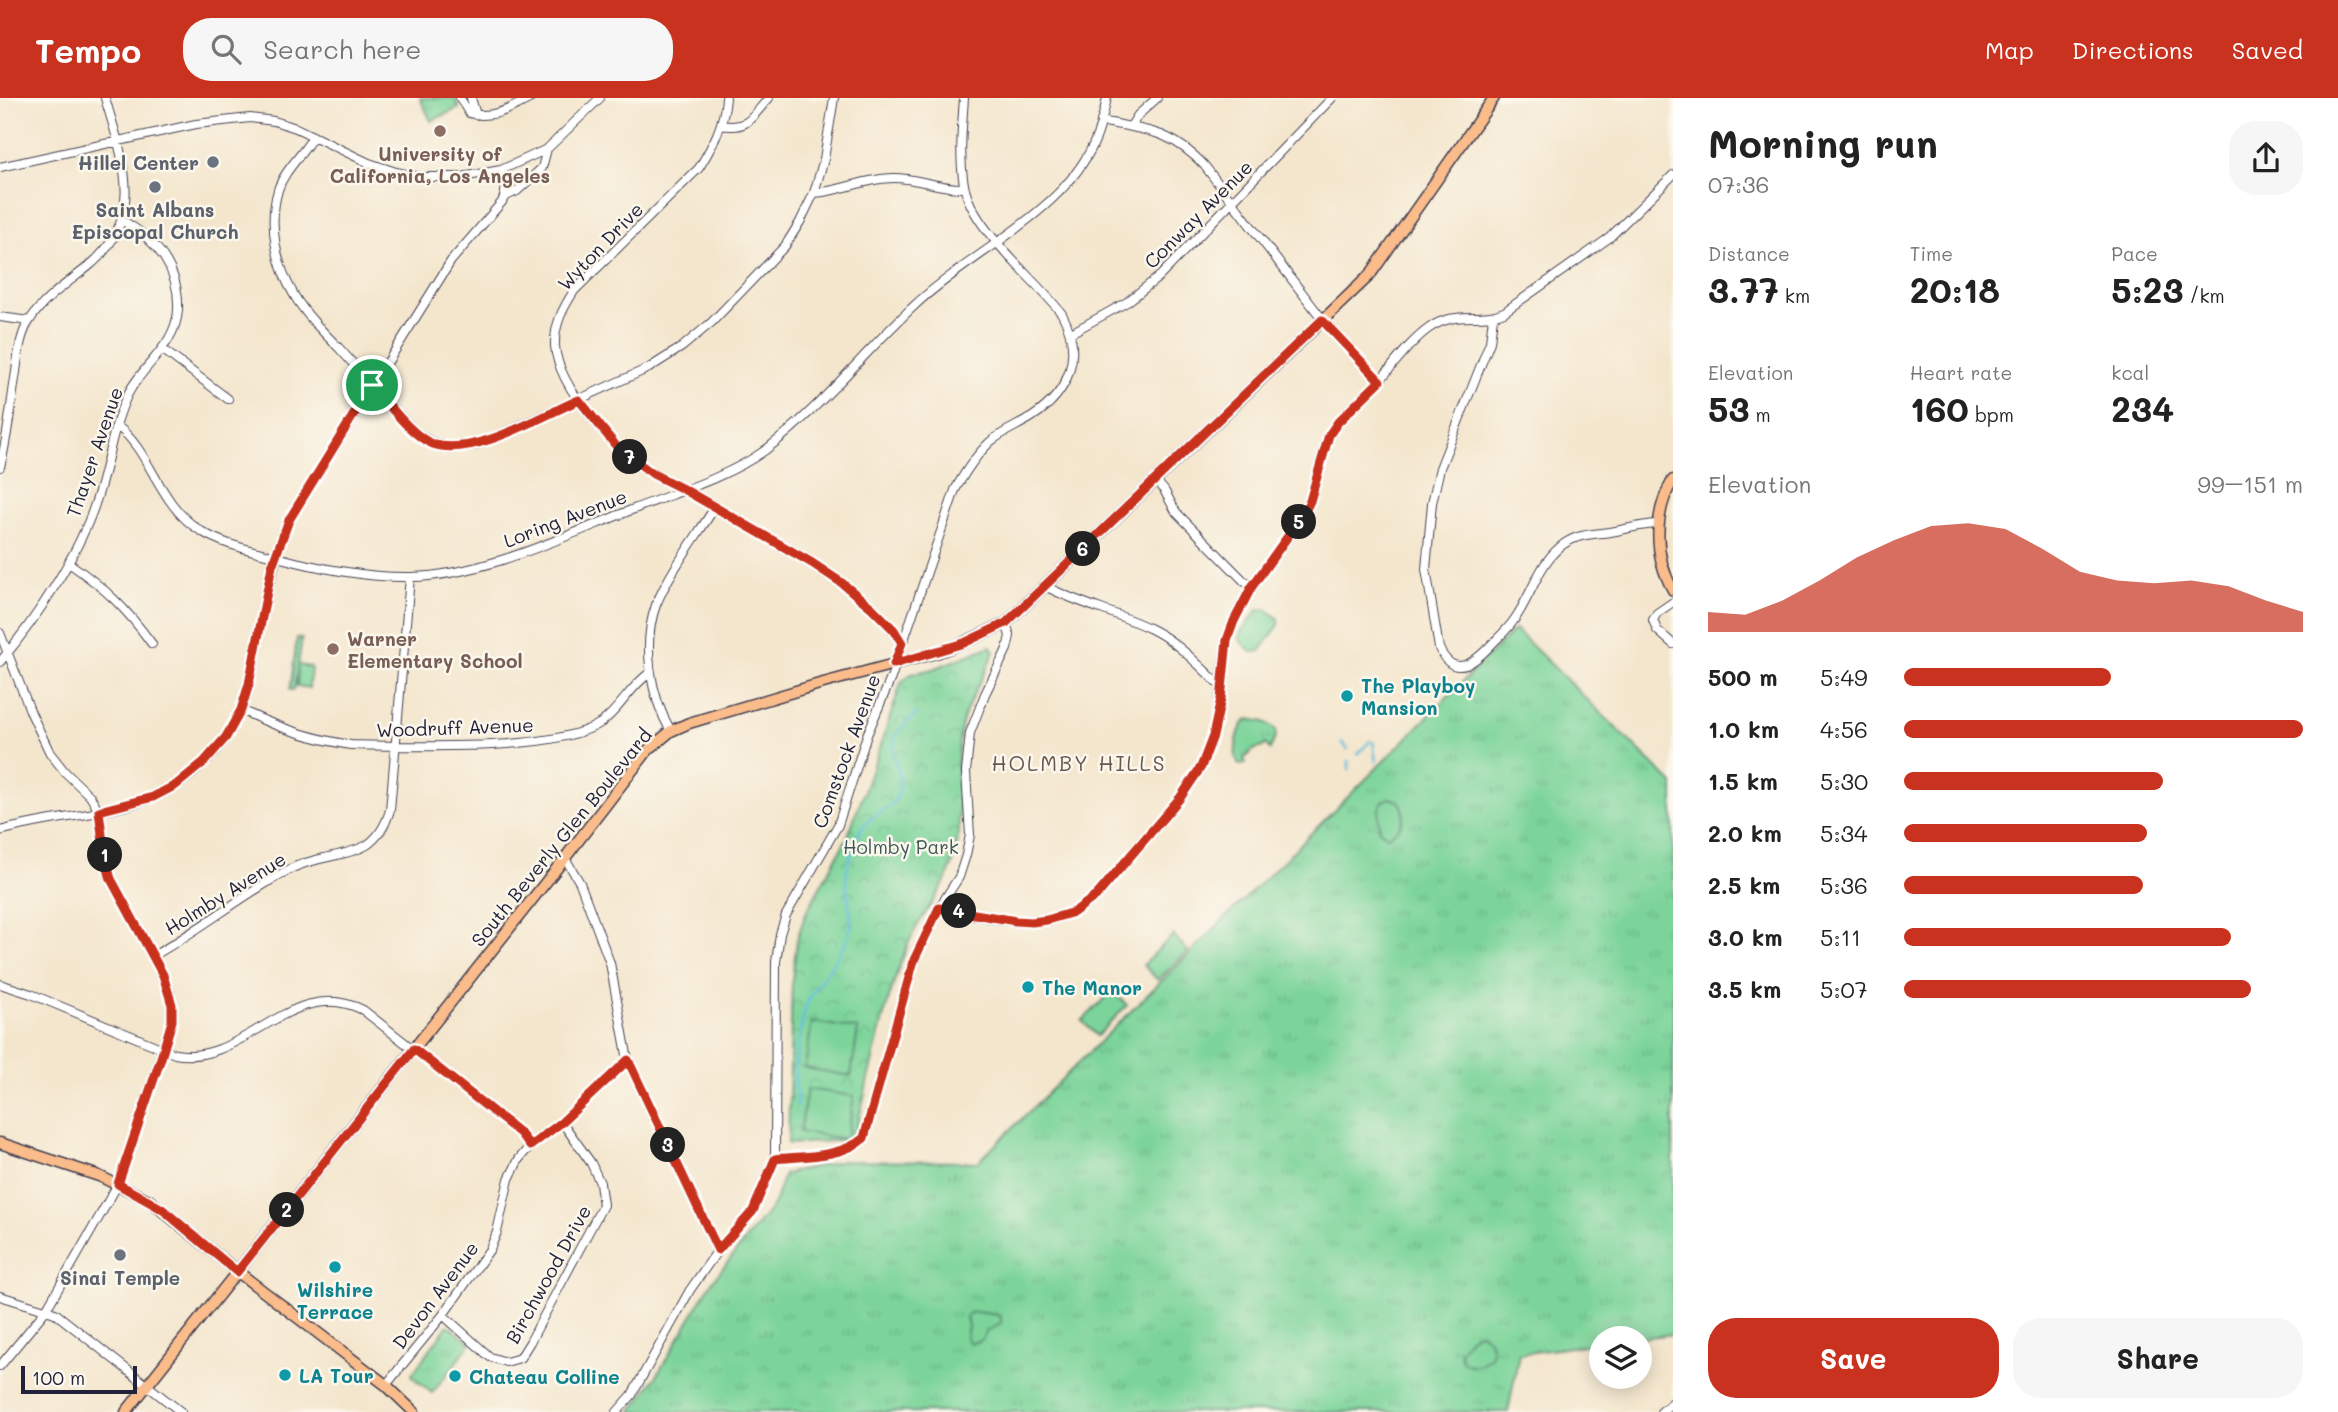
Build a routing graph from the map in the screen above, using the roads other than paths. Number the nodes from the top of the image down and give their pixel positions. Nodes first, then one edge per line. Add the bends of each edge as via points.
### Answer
1 (104, 98) edge
2 (460, 98) edge
3 (471, 98) edge
4 (531, 98) edge
5 (600, 98) edge
6 (726, 98) edge
7 (769, 98) edge
8 (834, 98) edge
9 (964, 98) edge
10 (1107, 98) edge
11 (1157, 98) edge
12 (1332, 98) edge
13 (1494, 98) edge
14 (476, 115) junction
15 (1101, 121) junction
16 (722, 125) junction
17 (1131, 126) junction
18 (313, 136) junction
19 (116, 141) junction
20 (547, 149) junction
21 (0, 167) edge
22 (501, 170) junction
23 (1673, 176) edge
24 (964, 188) junction
25 (814, 193) junction
26 (506, 196) junction
27 (1233, 203) junction
28 (123, 221) junction
29 (997, 241) junction
30 (0, 317) edge
31 (1493, 317) junction
32 (1322, 320) junction
33 (29, 321) junction
34 (1071, 332) junction
35 (162, 349) junction
36 (1380, 381) junction
37 (372, 385) junction
38 (228, 399) dead end
39 (579, 400) junction
40 (117, 426) junction
41 (0, 467) edge
42 (1155, 480) junction
43 (1673, 480) edge
44 (685, 490) junction
45 (715, 507) junction
46 (1658, 524) junction
47 (275, 556) junction
48 (69, 563) junction
49 (410, 578) junction
50 (1045, 586) junction
51 (1253, 586) junction
52 (1673, 590) edge
53 (1673, 602) edge
54 (1006, 623) junction
55 (0, 633) edge
56 (902, 643) junction
57 (152, 644) dead end
58 (1673, 644) edge
59 (7, 653) junction
60 (0, 662) edge
61 (894, 664) junction
62 (651, 671) junction
63 (1222, 687) junction
64 (241, 710) junction
65 (671, 731) junction
66 (397, 746) junction
67 (99, 811) junction
68 (0, 831) edge
69 (565, 858) junction
70 (939, 908) junction
71 (153, 956) junction
72 (0, 984) edge
73 (163, 1049) junction
74 (414, 1049) junction
75 (628, 1060) junction
76 (562, 1122) junction
77 (0, 1143) edge
78 (530, 1146) junction
79 (775, 1159) junction
80 (118, 1184) junction
81 (718, 1250) junction
82 (237, 1272) junction
83 (0, 1296) edge
84 (46, 1310) junction
85 (443, 1315) junction
86 (0, 1366) edge
87 (386, 1385) junction
88 (146, 1386) junction
89 (1673, 1402) edge
90 (125, 1412) edge
91 (181, 1412) edge
92 (414, 1412) edge
93 (617, 1412) edge
94 (1661, 1412) edge

1 - 19 street
2 - 14 street via 469,113
3 - 14 street
4 - 14 street via 496,114
5 - 20 street
6 - 16 street, Wyton Drive
7 - 16 street via 742,126
8 - 25 street
9 - 24 street
10 - 15 street, Loring Avenue
11 - 17 street
12 - 27 street, Conway Avenue
13 - 32 main road, South Beverly Glen Boulevard via 1370,275
15 - 17 street
15 - 29 street, Loring Avenue via 1091,150 1074,176 1046,206
16 - 39 street, Wyton Drive via 699,168 574,291 563,309 555,345 559,364
17 - 27 street via 1181,144
18 - 19 street via 274,121 250,118
18 - 22 street via 396,173 462,177
18 - 37 street via 278,188 274,213 281,267 294,295 317,325
19 - 21 street
19 - 28 street via 126,189
20 - 22 street
20 - 26 street via 542,169
22 - 26 street
23 - 31 street via 1609,238
24 - 25 street via 921,180 875,179
24 - 29 street via 981,222
25 - 39 street via 785,246 712,322 649,368
26 - 37 street via 451,261
27 - 32 street
27 - 34 street, Conway Avenue via 1144,289
28 - 33 street via 104,253
28 - 35 street, Thayer Avenue via 156,246 174,275 178,312
29 - 34 street via 1052,300
29 - 44 street, Loring Avenue via 916,304 790,430 738,467
30 - 33 street
31 - 36 street via 1461,316 1436,324 1416,339
31 - 46 street via 1490,342 1440,468 1432,503 1427,578 1443,656 1461,667 1479,657 1513,622 1561,545 1586,534
32 - 36 street
32 - 42 main road, South Beverly Glen Boulevard
33 - 41 street via 19,353
34 - 56 street, Comstock Avenue via 1069,374 1060,392 1031,418 986,447 955,490
35 - 38 street
35 - 40 street, Thayer Avenue via 127,396
36 - 51 street via 1329,435 1303,515
37 - 39 street via 415,432 432,444 452,448 477,445
37 - 47 street via 289,520
39 - 44 street, Wyton Drive via 617,447 653,474
40 - 47 street, Loring Avenue via 183,517 216,539
40 - 48 street, Thayer Avenue via 97,500
42 - 50 main road, South Beverly Glen Boulevard
42 - 51 street via 1187,524
43 - 46 main road
44 - 45 street, Wyton Drive
44 - 49 street, Loring Avenue via 496,561
45 - 56 street, Wyton Drive via 842,583 891,627
45 - 62 street via 656,607 650,638
46 - 52 main road via 1662,567
47 - 49 street, Loring Avenue via 346,572
47 - 64 street
48 - 57 street via 112,596
48 - 59 street, Thayer Avenue
49 - 66 street, Holmby Avenue
50 - 54 main road, South Beverly Glen Boulevard
50 - 63 street via 1167,638
51 - 63 street via 1227,640
53 - 58 street via 1653,620
54 - 61 main road, South Beverly Glen Boulevard via 964,643
54 - 70 street via 1007,649 970,733 966,855 959,877
55 - 59 street
56 - 61 street, Comstock Avenue
59 - 60 street, Thayer Avenue
59 - 67 street via 50,754
61 - 65 main road, South Beverly Glen Boulevard
61 - 79 street, Comstock Avenue via 838,825 786,915 780,934
62 - 65 street
62 - 66 street, Woodruff Avenue via 602,722 580,732 532,742
63 - 70 street via 1210,746 1191,784 1086,904 1062,917 1032,922
64 - 66 street, Woodruff Avenue via 328,741
64 - 67 street via 226,737 176,785 153,797
65 - 69 main road, South Beverly Glen Boulevard via 648,750
66 - 71 street, Holmby Avenue via 390,810 378,836 359,849 288,870
67 - 68 street
67 - 71 street via 111,879
69 - 74 main road, South Beverly Glen Boulevard
69 - 75 street via 580,883 610,963
70 - 79 street via 914,960 864,1138 840,1151
71 - 73 street, Holmby Avenue via 172,1005
72 - 73 street
73 - 74 street via 190,1057 219,1050 300,1006 317,1002 352,1004
73 - 80 street, Holmby Avenue
74 - 78 street via 520,1133
74 - 82 main road, South Beverly Glen Boulevard
75 - 76 street, Devon Avenue
75 - 81 street
76 - 78 street, Devon Avenue
76 - 85 street, Birchwood Drive via 591,1163 603,1205 530,1342 520,1358 506,1362 490,1357
77 - 80 main road
78 - 85 street, Devon Avenue via 509,1179 490,1249
79 - 81 street, Comstock Avenue via 753,1211
80 - 82 main road via 162,1209
80 - 84 street, Holmby Avenue
81 - 93 street, Comstock Avenue via 690,1290 632,1395
82 - 87 main road
82 - 88 main road, South Beverly Glen Boulevard
83 - 84 street
84 - 86 street, Holmby Avenue
84 - 88 street
85 - 87 street, Devon Avenue
87 - 92 main road
88 - 90 main road, South Beverly Glen Boulevard
88 - 91 street
89 - 94 street

